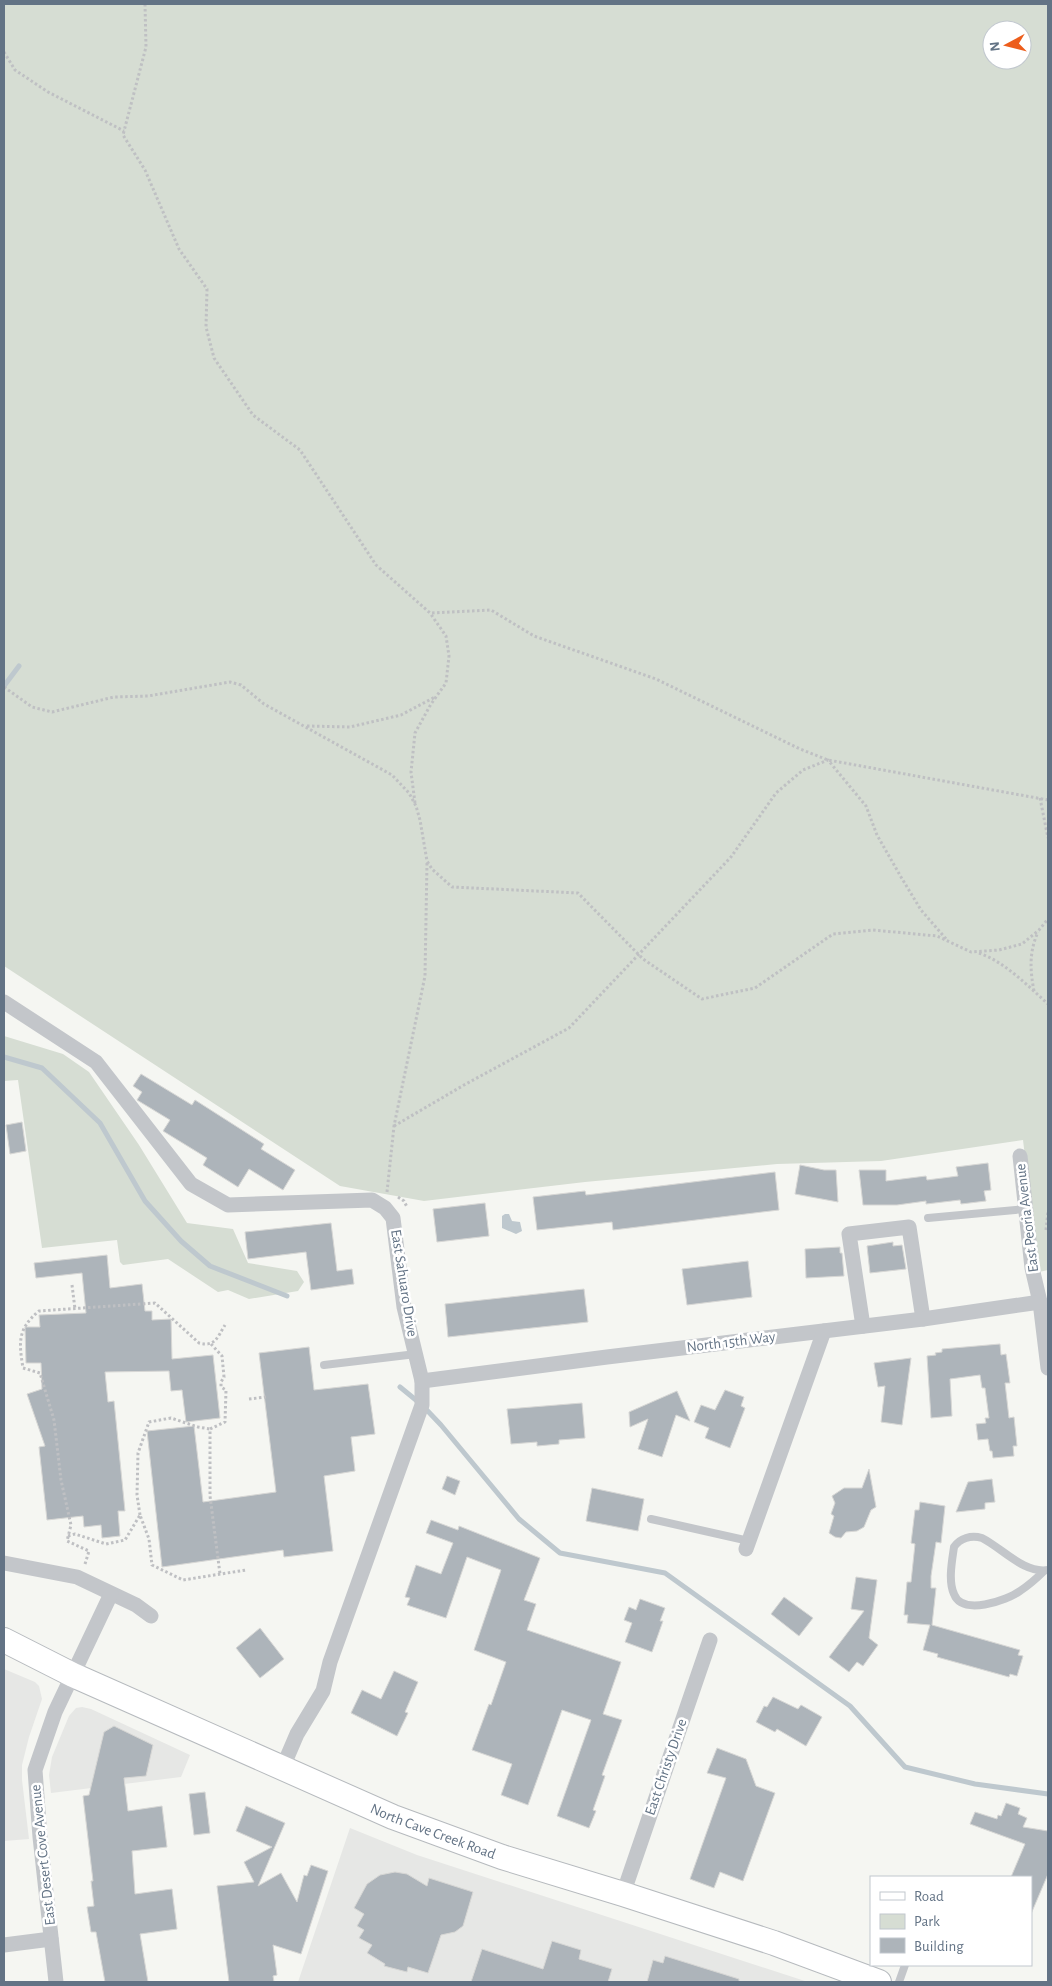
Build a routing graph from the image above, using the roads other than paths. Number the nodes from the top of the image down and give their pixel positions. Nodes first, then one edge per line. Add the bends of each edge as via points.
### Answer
1 (4, 1002) edge
2 (1020, 1156) dead end
3 (1025, 1209) junction
4 (928, 1218) dead end
5 (1040, 1302) junction
6 (923, 1319) junction
7 (863, 1326) junction
8 (824, 1332) junction
9 (416, 1354) junction
10 (324, 1365) dead end
11 (1048, 1368) edge
12 (422, 1381) junction
13 (651, 1519) dead end
14 (747, 1545) joint
15 (4, 1563) edge
16 (1046, 1571) edge
17 (111, 1594) junction
18 (150, 1616) dead end
19 (4, 1640) edge
20 (710, 1640) dead end
21 (73, 1674) junction
22 (282, 1769) junction
23 (623, 1894) junction
24 (51, 1939) junction
25 (4, 1945) edge
26 (905, 1966) edge
27 (56, 1982) edge
28 (879, 1982) edge
29 (899, 1982) edge

1 - 9 street, East Sahuaro Drive via 96,1062 191,1184 228,1205 372,1200 386,1208 393,1218 404,1307
2 - 3 street, East Peoria Avenue
3 - 4 lane
3 - 5 street, East Peoria Avenue
5 - 6 street, North 15th Way
5 - 11 street, East Peoria Avenue
6 - 7 street, North 15th Way
6 - 7 street via 909,1227 849,1234
7 - 8 street, North 15th Way
8 - 12 street, North 15th Way
8 - 14 street
9 - 10 lane
9 - 12 street, East Sahuaro Drive
12 - 22 street, East Sahuaro Drive via 422,1405 330,1662 323,1691 297,1734
13 - 14 lane
15 - 17 street via 79,1578
16 - 16 lane via 1007,1599 972,1606 964,1604 953,1594 954,1548 962,1539 982,1538 1015,1560
17 - 18 street via 136,1605
17 - 21 street, East Desert Cove Avenue
19 - 21 main road, North Cave Creek Road
20 - 23 street, East Christy Drive
21 - 22 main road, North Cave Creek Road
21 - 24 street, East Desert Cove Avenue via 55,1712 35,1770
22 - 23 main road, North Cave Creek Road via 444,1837
23 - 28 main road, North Cave Creek Road
24 - 25 street
24 - 27 street, East Desert Cove Avenue
26 - 29 lane

